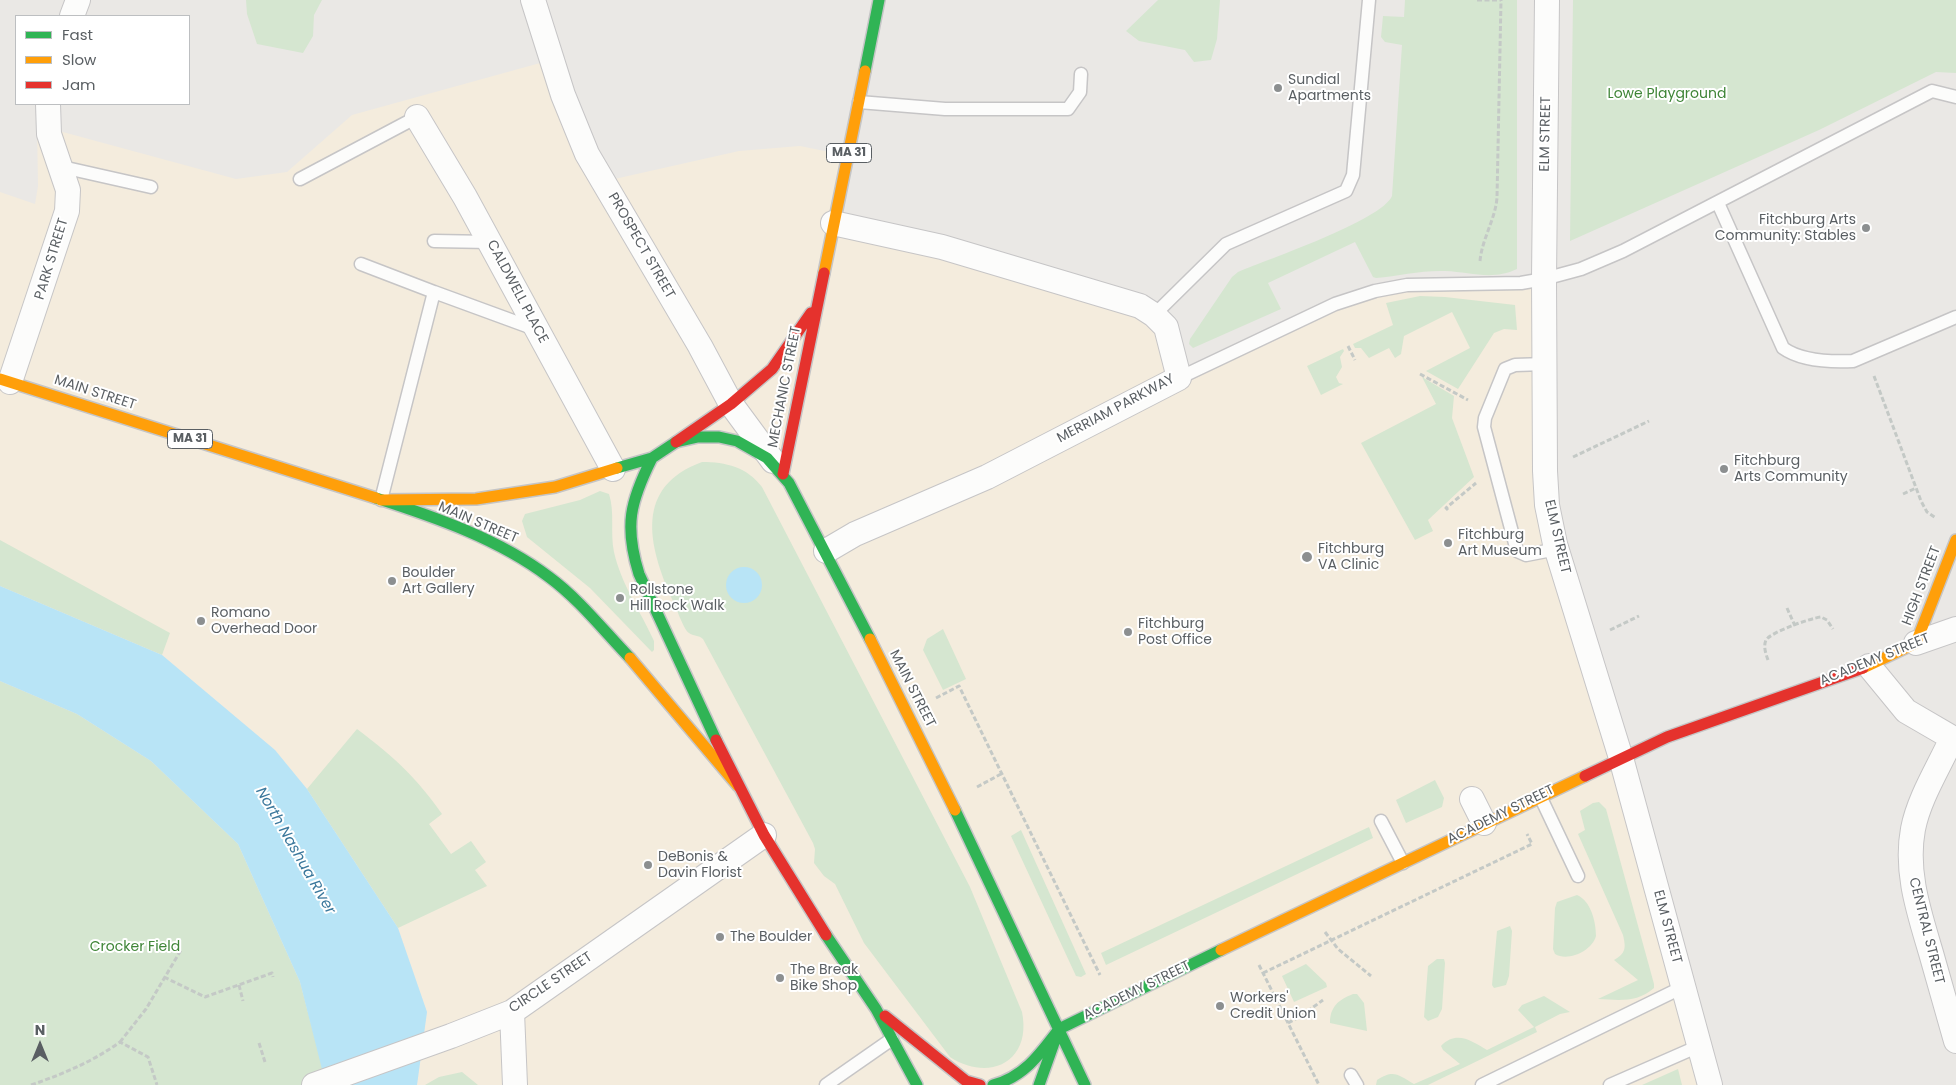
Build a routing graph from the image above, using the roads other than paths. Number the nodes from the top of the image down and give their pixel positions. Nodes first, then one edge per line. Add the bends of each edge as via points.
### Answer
1 (78, 0) edge
2 (533, 0) edge
3 (879, 0) edge
4 (1369, 0) edge
5 (1547, 0) edge
6 (72, 15) edge
7 (1081, 74) dead end
8 (1956, 97) edge
9 (859, 102) junction
10 (48, 105) edge
11 (417, 117) joint
12 (61, 169) junction
13 (300, 179) dead end
14 (151, 188) dead end
15 (1718, 202) junction
16 (833, 223) junction
17 (434, 241) dead end
18 (490, 242) junction
19 (362, 264) dead end
20 (1544, 279) junction
21 (434, 292) junction
22 (816, 306) junction
23 (1154, 315) junction
24 (1956, 317) edge
25 (537, 330) junction
26 (1545, 364) junction
27 (1179, 378) junction
28 (5, 381) edge
29 (731, 404) junction
30 (676, 442) junction
31 (652, 458) junction
32 (613, 469) junction
33 (783, 474) junction
34 (381, 500) junction
35 (1956, 540) edge
36 (1557, 549) junction
37 (826, 551) junction
38 (1956, 629) edge
39 (1916, 643) junction
40 (1869, 666) junction
41 (1954, 739) edge
42 (1621, 758) junction
43 (738, 786) junction
44 (1540, 796) junction
45 (1472, 799) dead end
46 (1381, 821) dead end
47 (1484, 822) junction
48 (764, 836) junction
49 (1403, 862) junction
50 (1578, 876) dead end
51 (1683, 987) junction
52 (876, 1009) junction
53 (512, 1012) junction
54 (1059, 1029) junction
55 (892, 1039) junction
56 (1956, 1041) edge
57 (1699, 1046) junction
58 (320, 1083) edge
59 (515, 1085) edge
60 (826, 1085) edge
61 (917, 1085) edge
62 (980, 1085) edge
63 (993, 1085) edge
64 (1039, 1085) edge
65 (1085, 1085) edge
66 (1482, 1085) edge
67 (1610, 1085) edge
68 (1710, 1085) edge

1 - 6 street
2 - 29 street, PROSPECT STREET via 563,95 587,154
3 - 9 main road, MECHANIC STREET / MA 31
4 - 23 lane via 1353,175 1346,191 1226,244
5 - 20 street, ELM STREET
7 - 9 lane via 1080,92 1068,109 945,109
8 - 15 lane via 1932,91
9 - 16 main road, MECHANIC STREET / MA 31
10 - 12 street, PARK STREET via 49,134
11 - 13 lane
11 - 18 street, CALDWELL PLACE
12 - 14 lane
12 - 28 street, PARK STREET via 68,190 67,211
15 - 20 lane via 1622,251
15 - 24 lane via 1783,348 1791,354 1836,362 1867,357
16 - 22 main road, MECHANIC STREET / MA 31
16 - 23 street, MERRIAM PARKWAY via 942,247 1140,306
17 - 18 lane
18 - 25 street, CALDWELL PLACE
19 - 21 lane
20 - 26 street, ELM STREET
20 - 27 lane via 1521,283 1408,285 1375,291 1335,304
21 - 25 lane
21 - 34 lane
22 - 29 main road, MECHANIC STREET / MA 31 via 772,369
22 - 33 main road, MECHANIC STREET
23 - 27 street, MERRIAM PARKWAY via 1166,327
25 - 32 street, CALDWELL PLACE
26 - 36 street, ELM STREET via 1547,505
26 - 36 lane via 1515,365 1505,369 1485,418 1486,439 1517,551 1526,555
27 - 37 street, MERRIAM PARKWAY via 987,478 864,530
28 - 34 main road, MAIN STREET / MA 31
29 - 30 main road, MAIN STREET / MA 31
29 - 33 street, PROSPECT STREET
30 - 31 main road, MAIN STREET
30 - 33 main road, MAIN STREET via 698,437 737,441 767,458
31 - 32 main road, MAIN STREET / MA 31
31 - 43 main road, MAIN STREET via 634,493 629,517 634,561
32 - 34 main road, MAIN STREET / MA 31 via 555,487 476,499
33 - 37 main road, MAIN STREET
34 - 43 main road, MAIN STREET via 510,551 550,577 630,658
35 - 39 main road, HIGH STREET
36 - 42 street, ELM STREET
37 - 54 main road, MAIN STREET via 938,773
38 - 39 street, ACADEMY STREET
39 - 40 main road, ACADEMY STREET
40 - 41 street via 1906,711
40 - 42 main road, ACADEMY STREET via 1667,737
41 - 56 street, CENTRAL STREET via 1921,805 1910,851 1917,906
42 - 44 main road, ACADEMY STREET
42 - 51 street, ELM STREET
43 - 48 main road, MAIN STREET
44 - 47 main road, ACADEMY STREET
44 - 50 lane
45 - 47 street
46 - 49 lane
47 - 49 main road, ACADEMY STREET
48 - 52 main road, MAIN STREET
48 - 53 street, CIRCLE STREET
49 - 54 main road, ACADEMY STREET
51 - 57 street, ELM STREET
51 - 66 lane
52 - 55 main road, MAIN STREET
52 - 62 main road, MAIN STREET via 966,1081
53 - 58 street, CIRCLE STREET
53 - 59 street
54 - 63 main road via 1028,1068 1016,1078
54 - 64 main road
54 - 65 main road, MAIN STREET
55 - 60 lane
55 - 61 main road, MAIN STREET
57 - 67 lane
57 - 68 street, ELM STREET

